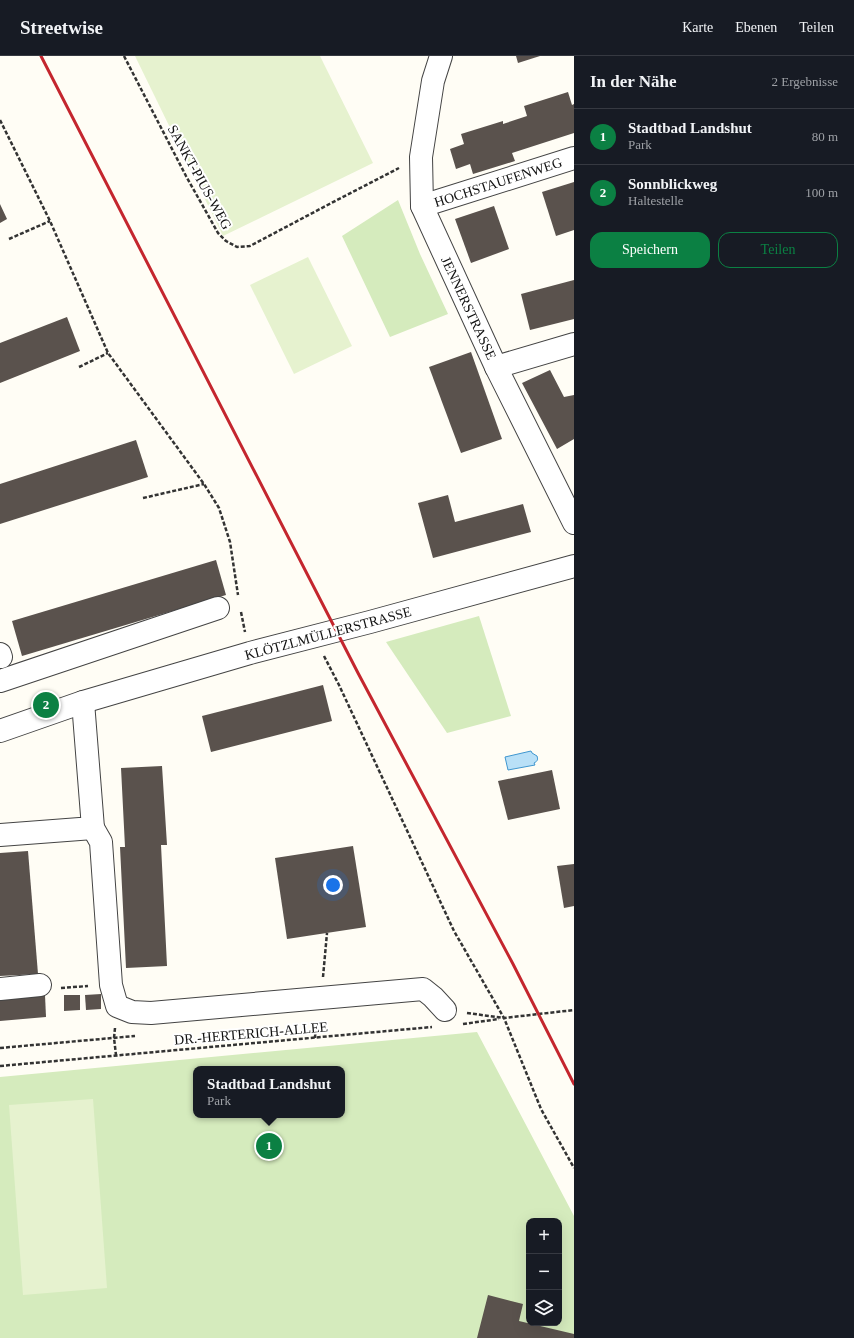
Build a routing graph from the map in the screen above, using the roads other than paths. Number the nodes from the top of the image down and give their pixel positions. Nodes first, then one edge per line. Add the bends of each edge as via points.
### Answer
1 (442, 56) edge
2 (574, 158) edge
3 (422, 206) junction
4 (574, 344) edge
5 (496, 367) junction
6 (574, 523) edge
7 (574, 566) edge
8 (218, 608) dead end
9 (0, 682) edge
10 (83, 702) junction
11 (0, 731) edge
12 (93, 828) junction
13 (0, 835) edge
14 (40, 985) road end
15 (0, 989) edge
16 (447, 1021) road end

1 - 3 street, JENNERSTRASSE via 433,81 421,157
2 - 3 street, HOCHSTAUFENWEG
3 - 5 street, JENNERSTRASSE
4 - 5 street
5 - 6 street, JENNERSTRASSE
7 - 10 street, KLÖTZLMÜLLERSTRASSE via 250,653
8 - 9 street
10 - 11 street, KLÖTZLMÜLLERSTRASSE
10 - 12 street
12 - 13 street
12 - 16 street via 101,842 111,985 117,1006 132,1012 150,1014 423,989 433,997
14 - 15 street

